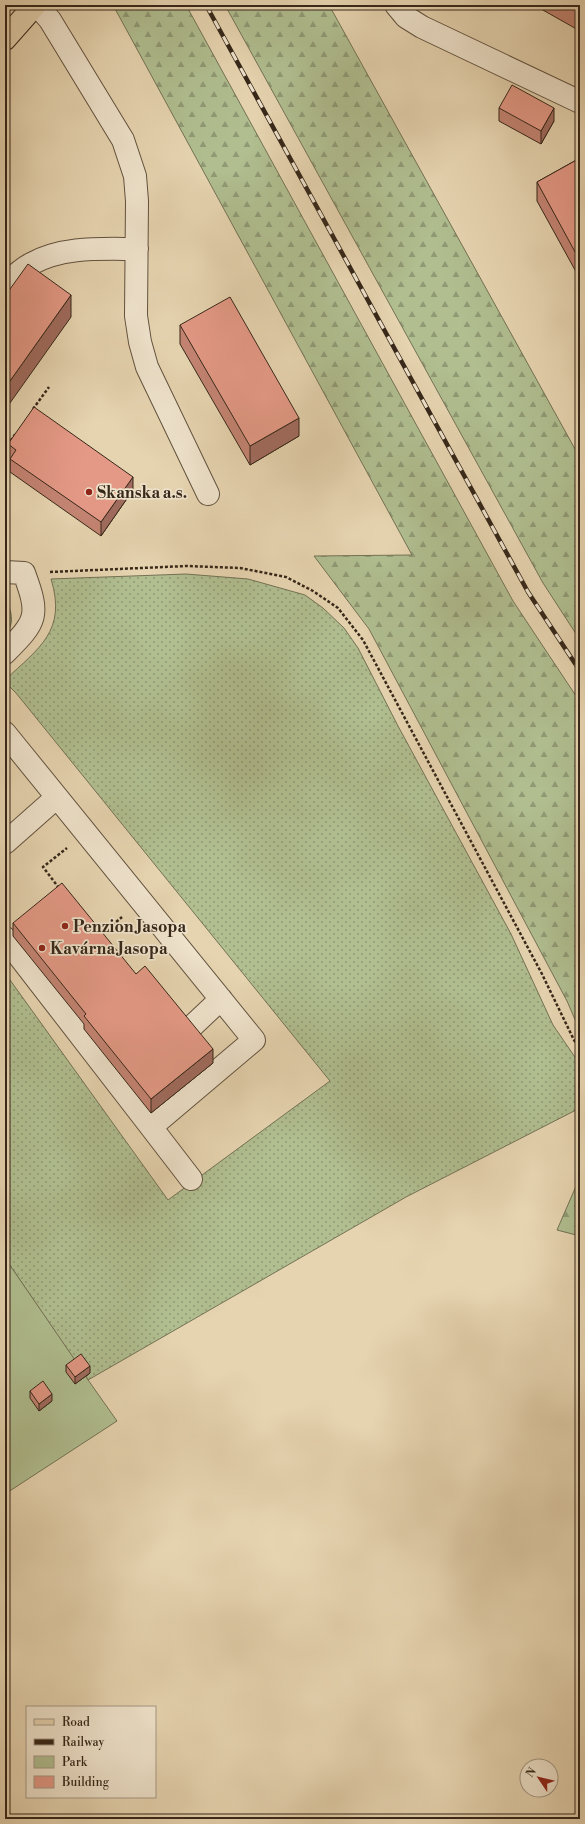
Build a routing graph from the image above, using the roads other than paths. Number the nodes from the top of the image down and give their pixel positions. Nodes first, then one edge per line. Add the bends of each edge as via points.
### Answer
1 (36, 5) edge
2 (396, 5) edge
3 (5, 39) edge
4 (580, 102) edge
5 (137, 249) junction
6 (5, 285) edge
7 (208, 494) dead end
8 (14, 572) edge
9 (5, 653) edge
10 (7, 739) edge
11 (57, 797) junction
12 (5, 843) edge
13 (5, 938) edge
14 (221, 999) junction
15 (187, 1031) edge
16 (151, 1127) junction
17 (191, 1179) dead end

1 - 3 main road
1 - 5 street via 50,20 123,140 135,176 138,201
2 - 4 street via 406,17 422,27
5 - 6 street via 65,252 32,263
5 - 7 street via 136,316 147,367
8 - 9 street via 33,598 33,616 25,633
10 - 11 street
11 - 12 street
11 - 14 street
13 - 16 street
14 - 15 street
14 - 16 street via 254,1040
16 - 17 street

